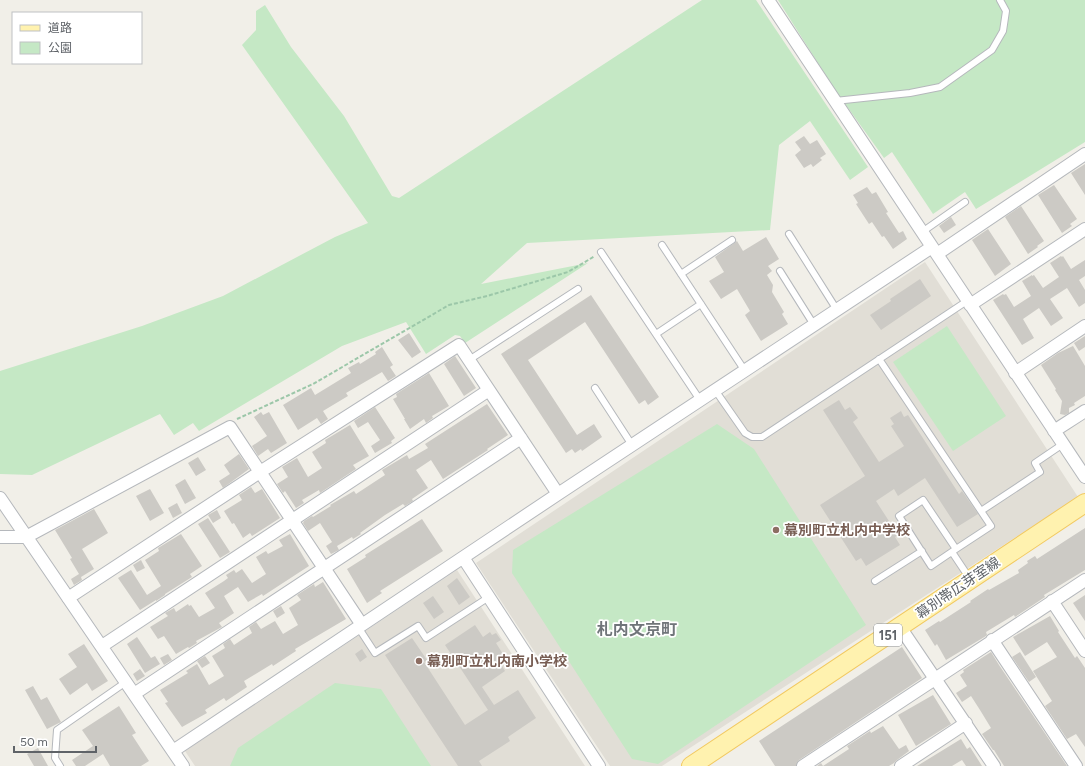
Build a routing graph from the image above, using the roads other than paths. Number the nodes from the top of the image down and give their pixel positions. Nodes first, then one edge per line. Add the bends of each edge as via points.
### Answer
1 (768, 0) edge
2 (1000, 0) edge
3 (835, 100) junction
4 (1085, 154) edge
5 (965, 202) dead end
6 (1085, 229) edge
7 (922, 232) junction
8 (789, 234) dead end
9 (732, 240) dead end
10 (662, 245) dead end
11 (934, 251) junction
12 (601, 252) road end
13 (780, 271) dead end
14 (681, 274) junction
15 (578, 288) dead end
16 (969, 303) junction
17 (701, 304) junction
18 (837, 310) junction
19 (814, 325) junction
20 (1085, 326) edge
21 (656, 334) junction
22 (879, 359) junction
23 (469, 360) junction
24 (745, 370) junction
25 (1015, 373) junction
26 (595, 388) dead end
27 (489, 390) junction
28 (715, 390) junction
29 (700, 400) junction
30 (1085, 411) edge
31 (1054, 431) junction
32 (520, 438) junction
33 (1063, 444) junction
34 (632, 445) junction
35 (260, 472) junction
36 (1085, 477) edge
37 (558, 494) junction
38 (0, 498) edge
39 (1085, 503) edge
40 (981, 512) junction
41 (292, 520) junction
42 (0, 537) edge
43 (26, 537) junction
44 (954, 551) junction
45 (922, 552) junction
46 (464, 558) junction
47 (324, 568) junction
48 (970, 580) junction
49 (1085, 580) edge
50 (875, 581) dead end
51 (489, 597) junction
52 (68, 598) junction
53 (1052, 601) junction
54 (360, 626) junction
55 (900, 627) junction
56 (992, 640) junction
57 (102, 646) junction
58 (1085, 651) edge
59 (935, 678) junction
60 (126, 682) junction
61 (134, 694) junction
62 (966, 723) junction
63 (173, 751) junction
64 (60, 766) edge
65 (183, 766) edge
66 (598, 766) edge
67 (691, 766) edge
68 (803, 766) edge
69 (901, 766) edge
70 (994, 766) edge
71 (1076, 766) edge

1 - 3 street
2 - 3 lane via 1006,11 1004,31 992,50 940,87 910,93
3 - 7 street
4 - 11 street
5 - 7 lane
6 - 16 street
7 - 11 street
8 - 18 lane
9 - 14 lane
10 - 14 lane
11 - 16 street
11 - 18 street
12 - 21 lane
13 - 19 lane
14 - 17 lane
15 - 23 lane
16 - 22 lane
16 - 25 street
17 - 21 lane
17 - 24 lane
18 - 19 street
19 - 24 street
20 - 25 street
21 - 29 lane
22 - 28 lane via 762,437 752,437 745,433
22 - 40 lane
23 - 27 street
23 - 35 street via 459,345
24 - 28 street
25 - 31 street
26 - 34 lane
27 - 32 street
27 - 41 street
28 - 29 street
29 - 34 street
30 - 31 street
31 - 33 street
32 - 37 street
32 - 47 street
33 - 36 street
33 - 40 lane via 1035,464 1040,472
34 - 37 street
35 - 41 street
35 - 43 street via 230,427
35 - 52 street
37 - 46 street
38 - 43 street
39 - 48 main road, 幕別帯広芽室線 / 151
40 - 44 lane via 991,526
41 - 47 street
41 - 57 street
42 - 43 street
43 - 52 street
44 - 45 lane via 931,566
44 - 45 lane via 923,500 899,516
44 - 48 lane
45 - 50 lane
46 - 51 street
46 - 54 street
47 - 54 street
47 - 61 street
48 - 55 main road, 幕別帯広芽室線 / 151
49 - 53 street
51 - 54 lane via 426,638 418,626 375,653
51 - 66 street
52 - 57 street
53 - 56 street
53 - 58 street
54 - 63 street
55 - 59 street
55 - 67 main road, 幕別帯広芽室線 / 151
56 - 59 street
56 - 71 street
57 - 60 street
59 - 62 street
59 - 68 street
60 - 61 street
60 - 64 lane via 57,730 55,758
61 - 63 street
62 - 69 street
62 - 70 street
63 - 65 street

